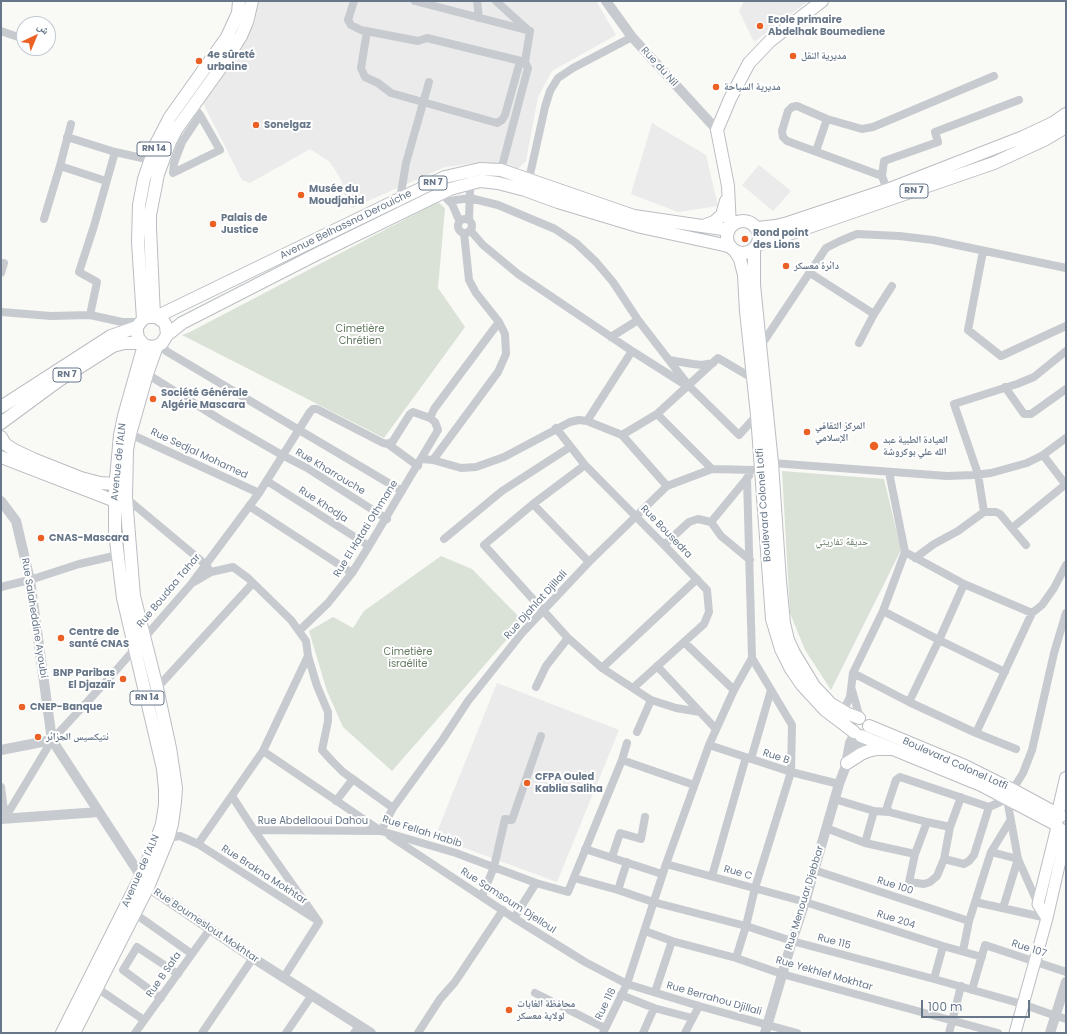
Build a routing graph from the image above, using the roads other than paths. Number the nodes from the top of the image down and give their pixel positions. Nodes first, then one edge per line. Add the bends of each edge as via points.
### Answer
1 (240, 1) edge
2 (252, 1) edge
3 (354, 1) edge
4 (415, 1) edge
5 (477, 1) edge
6 (496, 1) edge
7 (606, 1) edge
8 (822, 1) edge
9 (479, 18) junction
10 (1, 31) edge
11 (367, 31) junction
12 (530, 31) junction
13 (16, 36) edge
14 (632, 37) junction
15 (524, 62) junction
16 (994, 76) dead end
17 (429, 82) dead end
18 (1019, 100) dead end
19 (423, 102) junction
20 (197, 110) junction
21 (1066, 114) edge
22 (827, 119) junction
23 (71, 124) dead end
24 (1066, 126) edge
25 (717, 130) junction
26 (67, 137) junction
27 (816, 151) junction
28 (115, 152) junction
29 (151, 160) junction
30 (60, 166) junction
31 (501, 170) junction
32 (882, 176) junction
33 (529, 179) junction
34 (106, 182) junction
35 (472, 183) junction
36 (728, 186) junction
37 (889, 195) junction
38 (445, 197) junction
39 (470, 198) junction
40 (400, 199) junction
41 (401, 213) junction
42 (44, 219) dead end
43 (459, 220) junction
44 (469, 220) junction
45 (752, 225) junction
46 (703, 226) junction
47 (729, 229) junction
48 (467, 232) junction
49 (756, 247) junction
50 (733, 249) junction
51 (983, 251) junction
52 (4, 263) dead end
53 (1066, 268) edge
54 (1, 273) edge
55 (810, 273) junction
56 (892, 286) dead end
57 (1, 312) edge
58 (874, 314) junction
59 (90, 315) junction
60 (146, 320) junction
61 (638, 320) junction
62 (498, 322) junction
63 (1066, 326) edge
64 (611, 337) junction
65 (162, 341) junction
66 (859, 343) dead end
67 (143, 344) junction
68 (760, 347) junction
69 (632, 351) junction
70 (1066, 352) edge
71 (669, 360) junction
72 (714, 362) junction
73 (147, 374) junction
74 (754, 379) junction
75 (688, 386) junction
76 (1004, 387) junction
77 (1066, 388) edge
78 (1, 407) edge
79 (657, 414) junction
80 (757, 416) junction
81 (430, 418) junction
82 (587, 421) junction
83 (1, 424) edge
84 (556, 428) junction
85 (298, 430) junction
86 (130, 434) junction
87 (622, 435) junction
88 (1, 437) edge
89 (1066, 438) edge
90 (388, 444) junction
91 (570, 446) junction
92 (282, 455) junction
93 (1043, 455) junction
94 (1, 457) edge
95 (433, 460) junction
96 (420, 462) junction
97 (584, 464) junction
98 (763, 467) junction
99 (712, 469) junction
100 (889, 472) junction
101 (978, 474) junction
102 (747, 478) junction
103 (267, 481) junction
104 (115, 484) junction
105 (1066, 484) edge
106 (666, 486) junction
107 (402, 490) junction
108 (259, 493) junction
109 (120, 500) junction
110 (1, 501) edge
111 (533, 504) junction
112 (249, 506) junction
113 (984, 512) junction
114 (636, 516) junction
115 (387, 519) junction
116 (711, 522) junction
117 (1012, 528) junction
118 (444, 539) dead end
119 (664, 545) junction
120 (1026, 545) dead end
121 (369, 546) junction
122 (905, 552) junction
123 (118, 555) junction
124 (916, 558) junction
125 (750, 560) junction
126 (589, 562) junction
127 (205, 564) junction
128 (1066, 565) edge
129 (211, 572) junction
130 (352, 573) junction
131 (697, 579) junction
132 (30, 580) junction
133 (192, 583) junction
134 (253, 583) junction
135 (964, 584) junction
136 (1, 587) edge
137 (544, 610) junction
138 (883, 611) junction
139 (1032, 613) junction
140 (1066, 613) edge
141 (1064, 622) edge
142 (300, 630) junction
143 (143, 638) junction
144 (568, 638) junction
145 (939, 640) junction
146 (684, 642) junction
147 (134, 648) junction
148 (308, 656) junction
149 (752, 658) junction
150 (657, 666) junction
151 (602, 668) junction
152 (1005, 672) junction
153 (853, 674) junction
154 (536, 687) dead end
155 (157, 688) junction
156 (633, 688) junction
157 (734, 690) junction
158 (771, 690) junction
159 (852, 690) junction
160 (651, 700) junction
161 (909, 702) junction
162 (840, 710) junction
163 (700, 712) junction
164 (716, 729) junction
165 (861, 729) junction
166 (636, 732) dead end
167 (976, 733) junction
168 (541, 736) dead end
169 (52, 740) junction
170 (627, 742) dead end
171 (709, 745) junction
172 (893, 749) junction
173 (1016, 749) dead end
174 (1, 750) edge
175 (262, 751) junction
176 (748, 758) junction
177 (622, 760) junction
178 (847, 763) junction
179 (791, 772) junction
180 (1066, 778) edge
181 (353, 779) junction
182 (839, 784) junction
183 (694, 785) junction
184 (1, 787) edge
185 (1010, 794) junction
186 (232, 796) junction
187 (961, 797) junction
188 (834, 799) junction
189 (336, 801) junction
190 (989, 807) junction
191 (393, 808) junction
192 (874, 811) junction
193 (99, 812) junction
194 (889, 812) junction
195 (645, 817) dead end
196 (2, 821) edge
197 (1010, 821) junction
198 (926, 822) junction
199 (1061, 824) edge
200 (950, 827) junction
201 (826, 828) junction
202 (254, 830) junction
203 (380, 831) junction
204 (168, 838) junction
205 (865, 843) junction
206 (198, 844) junction
207 (585, 849) junction
208 (991, 852) junction
209 (915, 854) junction
210 (612, 857) junction
211 (944, 858) junction
212 (1018, 859) junction
213 (627, 862) junction
214 (666, 864) junction
215 (494, 867) junction
216 (814, 870) junction
217 (662, 874) junction
218 (141, 876) junction
219 (712, 876) junction
220 (574, 878) junction
221 (536, 883) junction
222 (148, 886) junction
223 (755, 888) junction
224 (618, 890) junction
225 (482, 896) junction
226 (653, 902) junction
227 (805, 902) junction
228 (975, 902) junction
229 (1038, 904) junction
230 (1002, 908) junction
231 (503, 910) junction
232 (134, 914) junction
233 (514, 918) junction
234 (1047, 918) junction
235 (969, 921) junction
236 (319, 922) junction
237 (746, 926) junction
238 (210, 929) junction
239 (645, 931) junction
240 (672, 941) junction
241 (792, 941) junction
242 (943, 946) junction
243 (963, 951) junction
244 (192, 954) junction
245 (982, 957) junction
246 (253, 958) junction
247 (736, 958) junction
248 (1034, 961) junction
249 (1066, 972) edge
250 (178, 974) junction
251 (782, 974) junction
252 (284, 977) junction
253 (934, 978) junction
254 (1066, 982) edge
255 (627, 984) junction
256 (961, 986) junction
257 (97, 988) junction
258 (972, 990) junction
259 (655, 992) junction
260 (535, 993) dead end
261 (312, 995) junction
262 (621, 995) junction
263 (161, 998) junction
264 (1022, 1004) junction
265 (699, 1006) junction
266 (654, 1008) junction
267 (1056, 1016) junction
268 (692, 1018) junction
269 (1066, 1018) edge
270 (144, 1020) junction
271 (953, 1021) junction
272 (766, 1028) edge
273 (357, 1029) edge
274 (604, 1031) edge
275 (62, 1033) edge
276 (74, 1033) edge
277 (135, 1033) edge
278 (202, 1033) edge
279 (286, 1033) edge
280 (371, 1033) edge
281 (418, 1033) edge
282 (643, 1033) edge
283 (685, 1033) edge
284 (797, 1033) edge
285 (949, 1033) edge
286 (998, 1033) edge
287 (1015, 1033) edge
288 (1050, 1033) edge

1 - 29 main road, RN 14 via 238,13 227,37 170,117
2 - 20 main road, RN 14 via 241,36
3 - 11 street via 348,20 351,25
4 - 9 street
5 - 9 street
6 - 12 street
7 - 14 street, Rue du Nil
8 - 25 main road via 770,41 749,63
9 - 12 street
10 - 13 street
11 - 15 street via 418,41 427,38
11 - 19 street via 361,68 366,77 391,93
12 - 15 street
14 - 25 street, Rue du Nil
14 - 33 street via 558,78 545,107
15 - 19 street via 518,65 505,114 497,124
15 - 31 street via 528,68
16 - 22 street via 873,127 862,129
17 - 19 street
18 - 32 street via 935,132 938,142 884,161
19 - 40 street via 406,163
20 - 20 street via 220,150 173,173 174,163
20 - 60 main road, RN 14 via 176,130 158,174 150,228
21 - 37 main road, RN 7 via 1023,137
22 - 27 street
22 - 27 street via 796,106 788,111 782,131 783,137 787,141
23 - 26 street
24 - 37 main road, RN 7 via 1044,140 994,163
25 - 36 main road
26 - 28 street
26 - 30 street
27 - 32 street
28 - 29 street
28 - 34 street
29 - 60 main road, RN 14 via 139,205 138,242
30 - 34 street
30 - 42 street
31 - 33 main road, Avenue Belhassna Derouiche / RN 7
31 - 40 main road, Avenue Belhassna Derouiche / RN 7 via 480,169 445,177
32 - 37 street
33 - 46 main road, Avenue Belhassna Derouiche / RN 7 via 634,216
34 - 59 street via 79,272 97,282
35 - 38 main road, Avenue Belhassna Derouiche / RN 7 via 450,188
35 - 39 street
35 - 50 main road, Avenue Belhassna Derouiche / RN 7 via 482,181 518,188 641,227
36 - 45 main road via 736,206
36 - 46 main road via 722,215 714,222
36 - 47 main road
37 - 45 main road, RN 7 via 776,226
37 - 49 main road, RN 7
38 - 39 street
38 - 41 main road, Avenue Belhassna Derouiche / RN 7
38 - 43 street via 452,204
39 - 44 street
39 - 61 street via 498,205 555,229 576,243 596,262
40 - 41 street
40 - 60 main road, Avenue Belhassna Derouiche / RN 7
41 - 65 main road, Avenue Belhassna Derouiche / RN 7 via 182,323
43 - 44 street
43 - 48 street via 458,230
44 - 48 street via 472,223
45 - 47 main road via 738,222
45 - 49 main road via 759,236
46 - 47 main road, Avenue Belhassna Derouiche / RN 7
47 - 50 main road via 728,239
48 - 62 street via 469,280
48 - 64 street via 518,274
49 - 50 main road via 745,253
49 - 68 main road, Boulevard Colonel Lotfi via 754,285
50 - 74 main road, Boulevard Colonel Lotfi via 740,259 744,275
51 - 53 street
51 - 55 street via 933,240 857,234 826,248
51 - 63 street via 968,330 1001,356
52 - 54 street
55 - 58 street
55 - 68 street
56 - 58 street
57 - 59 street via 51,316
58 - 66 street
59 - 60 street via 122,322
60 - 65 main road via 164,322 166,326
60 - 67 main road via 136,332
60 - 78 main road, RN 7 via 111,336
61 - 64 street
61 - 71 street
62 - 81 street
62 - 95 street via 505,334 506,354 498,372
64 - 69 street
65 - 67 main road via 151,347
65 - 73 main road, Avenue de l'ALN / RN 14
65 - 85 street via 166,351
67 - 83 main road, RN 7 via 124,343 113,346 58,381
67 - 104 main road, Avenue de l'ALN / RN 14 via 120,435
68 - 98 main road, Boulevard Colonel Lotfi
69 - 75 street
69 - 82 street
70 - 76 street via 1034,377
71 - 72 street via 702,365
71 - 75 street
72 - 74 street via 718,358
72 - 75 street
73 - 86 main road, Avenue de l'ALN / RN 14
73 - 92 street, Rue Kharrouche
74 - 80 main road, Boulevard Colonel Lotfi
75 - 79 street
75 - 80 street via 739,435
76 - 77 street via 1024,414 1031,414
76 - 101 street via 954,404
79 - 87 street
79 - 99 street
80 - 98 main road, Boulevard Colonel Lotfi
81 - 90 street via 413,412 393,441
81 - 96 street, Rue El Hatati Othmane via 436,422 438,430
82 - 84 street via 570,422
82 - 87 street
84 - 91 street, Rue Bousedra
84 - 95 street via 504,457 476,467 461,468
85 - 90 street, Rue Boudaa Tahar via 310,412 317,408
85 - 92 street, Rue Boudaa Tahar
85 - 107 street
86 - 108 street, Rue Sedjal Mohamed
86 - 109 main road, Avenue de l'ALN / RN 14
87 - 106 street
88 - 104 main road via 5,444 33,459 81,478
89 - 93 street, Rue Djahlat Djillali
90 - 96 street
91 - 97 street, Rue Bousedra
91 - 118 street via 502,491
92 - 103 street, Rue Boudaa Tahar
92 - 115 street, Rue Kharrouche
93 - 101 street, Rue Djahlat Djillali via 1027,463
93 - 105 street
94 - 109 main road
95 - 96 street
96 - 107 street, Rue El Hatati Othmane
97 - 111 street
97 - 114 street, Rue Bousedra
98 - 99 street, Rue Djahlat Djillali
98 - 100 street, Rue Djahlat Djillali
98 - 102 street
98 - 162 main road, Boulevard Colonel Lotfi via 788,640 814,686 824,699
98 - 165 main road, Boulevard Colonel Lotfi via 772,619 776,636 791,669 802,685 825,710
99 - 106 street, Rue Djahlat Djillali
100 - 101 street, Rue Djahlat Djillali via 947,476
100 - 122 street
101 - 113 street
102 - 116 street
102 - 125 street
103 - 108 street, Rue Boudaa Tahar
103 - 121 street, Rue Khodja
104 - 109 main road, Avenue de l'ALN / RN 14
105 - 117 street
106 - 114 street, Rue Djahlat Djillali
107 - 115 street, Rue El Hatati Othmane
108 - 112 street, Rue Boudaa Tahar
109 - 123 main road, Avenue de l'ALN / RN 14 via 115,532
109 - 127 street
109 - 143 main road, Avenue de l'ALN / RN 14 via 131,579
110 - 132 street, Rue Salaheddine Ayoubi via 16,521
111 - 126 street
111 - 137 street via 484,545
112 - 127 street, Rue Boudaa Tahar
112 - 130 street
113 - 117 street via 1000,514
113 - 124 street
114 - 119 street, Rue Bousedra
114 - 126 street, Rue Djahlat Djillali
115 - 121 street, Rue El Hatati Othmane
116 - 119 street via 698,519 689,522
116 - 125 street via 721,536
117 - 120 street
119 - 131 street, Rue Bousedra
121 - 130 street, Rue El Hatati Othmane
122 - 124 street
122 - 138 street
123 - 132 street via 78,564
123 - 147 main road, Avenue de l'ALN / RN 14 via 123,598
124 - 135 street
125 - 149 street
126 - 137 street, Rue Djahlat Djillali
127 - 129 street
127 - 133 street, Rue Boudaa Tahar
128 - 139 street via 1042,605
129 - 133 street
129 - 134 street via 233,568
130 - 142 street, Rue El Hatati Othmane via 322,610
131 - 146 street, Rue Bousedra via 707,590 709,612 704,624
131 - 151 street
132 - 136 street
132 - 169 street, Rue Salaheddine Ayoubi
133 - 143 street, Rue Boudaa Tahar
134 - 142 street
134 - 155 street
135 - 139 street
135 - 145 street
137 - 144 street
137 - 191 street, Rue Djahlat Djillali via 522,633 468,701
138 - 145 street
138 - 153 street
139 - 152 street
140 - 141 street
141 - 185 street via 1032,750 1023,773
142 - 148 street via 306,641
143 - 147 street, Rue Boudaa Tahar
143 - 155 main road, Avenue de l'ALN / RN 14
144 - 151 street
144 - 154 street via 546,666
145 - 152 street
145 - 161 street
146 - 150 street
146 - 157 street
147 - 169 street, Rue Boudaa Tahar
147 - 218 main road, Avenue de l'ALN / RN 14 via 163,770 165,789 162,824
148 - 175 street
148 - 181 street via 328,712 322,750
149 - 157 street, Rue 118
149 - 158 street
150 - 156 street
150 - 163 street
151 - 156 street
152 - 167 street
153 - 159 street
153 - 161 street
155 - 204 main road, Avenue de l'ALN / RN 14 via 176,788
156 - 160 street
157 - 164 street, Rue 118
158 - 176 street
158 - 179 street via 792,725
159 - 162 street via 846,706
159 - 165 street
160 - 163 street
160 - 166 street
161 - 167 street
162 - 165 main road, Boulevard Colonel Lotfi
163 - 164 street
164 - 171 street, Rue 118
165 - 172 main road, Boulevard Colonel Lotfi
165 - 178 street, Rue Menouar Djebbar via 850,743
165 - 185 main road, Boulevard Colonel Lotfi via 965,766
167 - 173 street
168 - 215 street via 512,820 506,819
169 - 174 street
169 - 193 street, Rue Boumeslout Mokhtar
169 - 196 street, Rue Boudaa Tahar
170 - 177 street
171 - 176 street, Rue B
171 - 183 street, Rue 118
172 - 178 main road via 868,751
172 - 185 main road, Boulevard Colonel Lotfi via 981,785
175 - 186 street
175 - 189 street, Rue Fellah Habib
176 - 179 street, Rue B
176 - 219 street
177 - 183 street
177 - 207 street
178 - 182 street, Rue Menouar Djebbar
179 - 182 street, Rue B
179 - 223 street
180 - 199 main road
181 - 189 street
181 - 191 street
182 - 188 street, Rue Menouar Djebbar
183 - 214 street, Rue 118
184 - 196 street
185 - 190 street
185 - 197 street
185 - 199 main road, Boulevard Colonel Lotfi
186 - 202 street
186 - 206 street
187 - 190 street
187 - 194 street via 900,777 896,780 887,807
187 - 200 street
188 - 192 street
188 - 201 street, Rue Menouar Djebbar
189 - 203 street, Rue Fellah Habib
190 - 211 street via 970,861 964,864
191 - 203 street, Rue Djahlat Djillali
192 - 194 street
192 - 205 street
193 - 196 street
193 - 218 street, Rue Boumeslout Mokhtar
194 - 198 street
195 - 210 street via 641,839 620,833
197 - 208 street
197 - 212 street
198 - 200 street
198 - 209 street
199 - 229 main road
199 - 234 main road
200 - 211 street
201 - 205 street
201 - 216 street, Rue Menouar Djebbar
202 - 203 street, Rue Abdellaoui Dahou
202 - 236 street, Rue Abdellaoui Dahou
203 - 215 street, Rue Fellah Habib
203 - 225 street, Rue Samsoum Djelloul
204 - 206 street, Rue Brakna Mokhtar via 180,836
204 - 222 main road, Avenue de l'ALN / RN 14
205 - 209 street
206 - 236 street, Rue Brakna Mokhtar
207 - 210 street
207 - 220 street
208 - 212 street
208 - 228 street
209 - 211 street via 909,882 913,883 930,882 937,876
210 - 213 street
212 - 229 street
212 - 230 street
213 - 217 street
213 - 224 street
214 - 217 street, Rue 118
214 - 219 street, Rue C
215 - 221 street, Rue Fellah Habib
215 - 225 street
216 - 227 street, Rue Menouar Djebbar
216 - 235 street, Rue 100
217 - 226 street, Rue 118
218 - 222 street, Rue Boumeslout Mokhtar
218 - 275 main road, Avenue de l'ALN / RN 14
219 - 223 street, Rue C
220 - 221 street, Rue Fellah Habib via 568,892
220 - 224 street, Rue 115
221 - 233 street
222 - 232 main road, Avenue de l'ALN / RN 14
222 - 238 street, Rue Boumeslout Mokhtar
223 - 227 street, Rue C
223 - 237 street
224 - 226 street, Rue 115
225 - 231 street, Rue Samsoum Djelloul
226 - 237 street, Rue 115
226 - 239 street, Rue 118
227 - 241 street, Rue Menouar Djebbar
227 - 242 street, Rue 204
228 - 230 street
228 - 235 street
229 - 234 main road
230 - 234 street
231 - 233 street, Rue Samsoum Djelloul
231 - 281 street
232 - 244 street
232 - 257 main road, Avenue de l'ALN / RN 14
233 - 255 street, Rue Samsoum Djelloul via 585,962
234 - 248 main road
235 - 243 street
236 - 252 street
237 - 241 street, Rue 115
237 - 247 street
238 - 244 street, Rue B Safa
238 - 246 street, Rue Boumeslout Mokhtar
239 - 240 street, Rue Yekhlef Mokhtar
239 - 255 street, Rue 118
240 - 247 street, Rue Yekhlef Mokhtar
240 - 259 street
241 - 251 street, Rue Menouar Djebbar
241 - 253 street, Rue 115
242 - 243 street, Rue 204
242 - 253 street
243 - 245 street, Rue 204
244 - 250 street, Rue B Safa
245 - 248 street, Rue 107 via 985,945
245 - 258 street
246 - 252 street, Rue Boumeslout Mokhtar
246 - 278 street
247 - 251 street, Rue Yekhlef Mokhtar
248 - 249 street, Rue 107
248 - 264 main road
250 - 263 street, Rue B Safa
250 - 263 street via 137,947 123,970
251 - 271 street, Rue Yekhlef Mokhtar
251 - 272 street, Rue Menouar Djebbar
252 - 261 street, Rue Boumeslout Mokhtar
253 - 256 street, Rue 115
254 - 267 street
255 - 259 street, Rue Berrahou Djillali
255 - 262 street, Rue 118
256 - 258 street, Rue 115
256 - 271 street
257 - 270 street
257 - 276 main road, Avenue de l'ALN / RN 14
258 - 264 street, Rue 115
259 - 265 street, Rue Berrahou Djillali
260 - 274 street
261 - 273 street, Rue Boumeslout Mokhtar
261 - 279 street
262 - 266 street
262 - 274 street, Rue 118
263 - 270 street, Rue B Safa
264 - 267 street, Rue 115
264 - 287 main road
265 - 268 street
265 - 272 street, Rue Berrahou Djillali
266 - 268 street
266 - 282 street
267 - 269 street, Rue 115
267 - 288 street
268 - 283 street
270 - 277 street, Rue B Safa
271 - 285 street
271 - 286 street, Rue Yekhlef Mokhtar
272 - 284 street, Rue Berrahou Djillali
273 - 280 street, Rue Boumeslout Mokhtar

